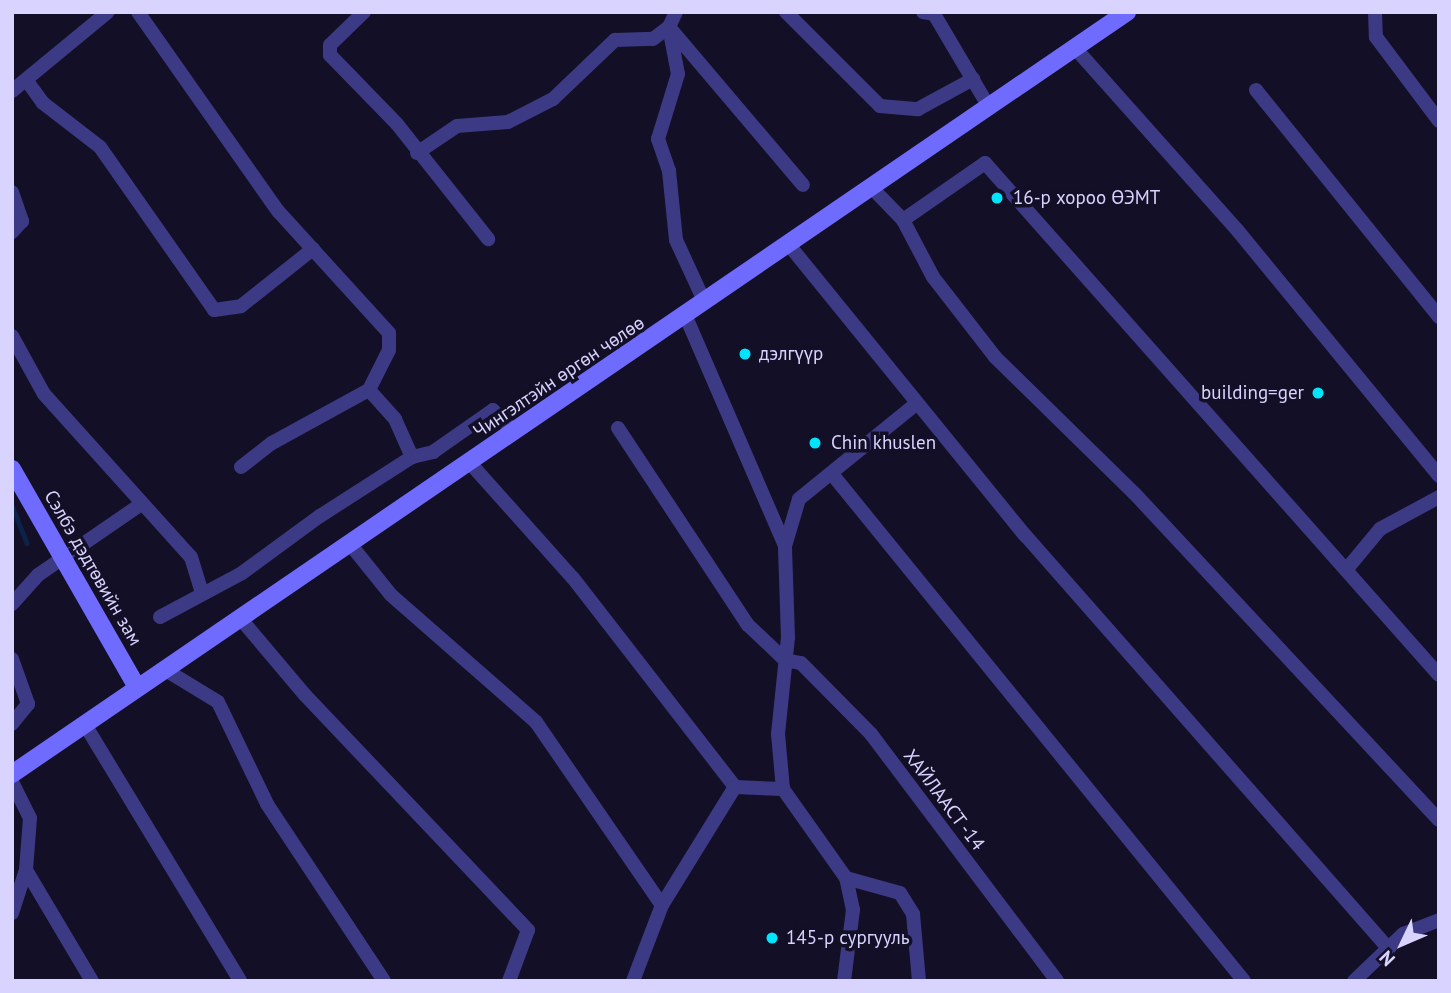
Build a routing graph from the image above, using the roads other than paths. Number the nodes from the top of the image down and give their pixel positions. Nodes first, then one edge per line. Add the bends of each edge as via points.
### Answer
1 (108, 12) edge
2 (138, 12) edge
3 (364, 12) edge
4 (676, 12) edge
5 (786, 12) edge
6 (923, 12) edge
7 (1127, 12) edge
8 (1375, 12) edge
9 (669, 27) junction
10 (1075, 48) junction
11 (973, 79) junction
12 (27, 81) junction
13 (1256, 90) dead end
14 (12, 91) edge
15 (989, 107) junction
16 (1439, 121) edge
17 (417, 153) junction
18 (803, 185) dead end
19 (873, 189) junction
20 (12, 192) edge
21 (903, 220) junction
22 (12, 232) edge
23 (488, 239) dead end
24 (789, 245) junction
25 (313, 248) junction
26 (705, 303) junction
27 (686, 317) junction
28 (1439, 317) edge
29 (12, 336) edge
30 (369, 390) junction
31 (916, 404) junction
32 (618, 428) dead end
33 (513, 431) junction
34 (412, 457) junction
35 (470, 463) junction
36 (241, 467) dead end
37 (12, 469) edge
38 (832, 474) junction
39 (1439, 476) edge
40 (1439, 497) edge
41 (140, 505) junction
42 (350, 544) junction
43 (785, 546) junction
44 (62, 557) junction
45 (1346, 570) junction
46 (201, 590) junction
47 (12, 604) edge
48 (160, 617) dead end
49 (240, 618) junction
50 (12, 659) edge
51 (785, 660) junction
52 (164, 669) junction
53 (1439, 675) edge
54 (138, 687) junction
55 (84, 723) junction
56 (12, 724) edge
57 (12, 774) edge
58 (12, 782) edge
59 (735, 787) junction
60 (783, 789) junction
61 (1439, 820) edge
62 (26, 870) junction
63 (846, 878) junction
64 (662, 905) junction
65 (12, 913) edge
66 (1439, 920) edge
67 (1389, 949) junction
68 (92, 981) edge
69 (240, 981) edge
70 (384, 981) edge
71 (509, 981) edge
72 (633, 981) edge
73 (844, 981) edge
74 (919, 981) edge
75 (1057, 981) edge
76 (1244, 981) edge
77 (1354, 981) edge

1 - 12 street
2 - 25 street via 278,211
3 - 17 street via 330,45 330,55
4 - 9 street
5 - 11 street via 880,106 918,109
6 - 11 street via 934,14
7 - 10 main road, Чингэлтэйн өргөн чөлөө
8 - 16 street via 1377,37
9 - 17 street via 653,39 615,40 553,99 509,122 457,126
9 - 18 street
9 - 26 street via 679,68 659,139 669,172 676,240
10 - 15 main road, Чингэлтэйн өргөн чөлөө
10 - 39 street via 1238,231
11 - 15 street
12 - 14 street
12 - 25 street via 43,103 100,147 214,310 241,306
13 - 28 street
15 - 19 main road, Чингэлтэйн өргөн чөлөө
17 - 23 street
19 - 21 street
19 - 24 main road, Чингэлтэйн өргөн чөлөө
20 - 22 street via 22,221
21 - 45 street via 985,163
21 - 61 street via 933,277 995,357 1134,493
24 - 26 main road, Чингэлтэйн өргөн чөлөө
24 - 31 street
25 - 30 street via 388,333 389,350
26 - 27 main road, Чингэлтэйн өргөн чөлөө
27 - 33 main road, Чингэлтэйн өргөн чөлөө
27 - 43 street
29 - 41 street via 44,394
30 - 34 street via 395,419
30 - 36 street via 272,443
31 - 38 street
31 - 67 street
32 - 51 street, ХАЙЛААСТ -14 via 748,625
33 - 34 street via 493,410 433,453
33 - 35 main road, Чингэлтэйн өргөн чөлөө
34 - 46 street via 242,573
35 - 42 main road, Чингэлтэйн өргөн чөлөө
35 - 59 street via 573,578
37 - 44 main road, Сэлбэ дэдтөвийн зам
38 - 43 street via 799,499
38 - 76 street
40 - 45 street via 1381,529
41 - 44 street via 84,548
41 - 46 street via 191,557
42 - 49 main road, Чингэлтэйн өргөн чөлөө
42 - 64 street via 391,595 536,722
43 - 51 street
44 - 47 street
44 - 54 main road, Сэлбэ дэдтөвийн зам
45 - 53 street
46 - 48 street
49 - 52 main road, Чингэлтэйн өргөн чөлөө
49 - 71 street via 304,695 528,930
50 - 56 street via 28,704
51 - 60 street via 778,734
51 - 75 street, ХАЙЛААСТ -14 via 801,663 871,734
52 - 54 main road, Чингэлтэйн өргөн чөлөө
52 - 70 street via 218,702 267,804
54 - 55 main road, Чингэлтэйн өргөн чөлөө
55 - 57 main road, Чингэлтэйн өргөн чөлөө
55 - 69 street
58 - 62 street via 30,818
59 - 60 street
59 - 64 street
60 - 63 street
62 - 65 street
62 - 68 street
63 - 73 street via 853,910
63 - 74 street via 900,893 913,914
64 - 72 street
66 - 67 street via 1403,934
67 - 77 street

